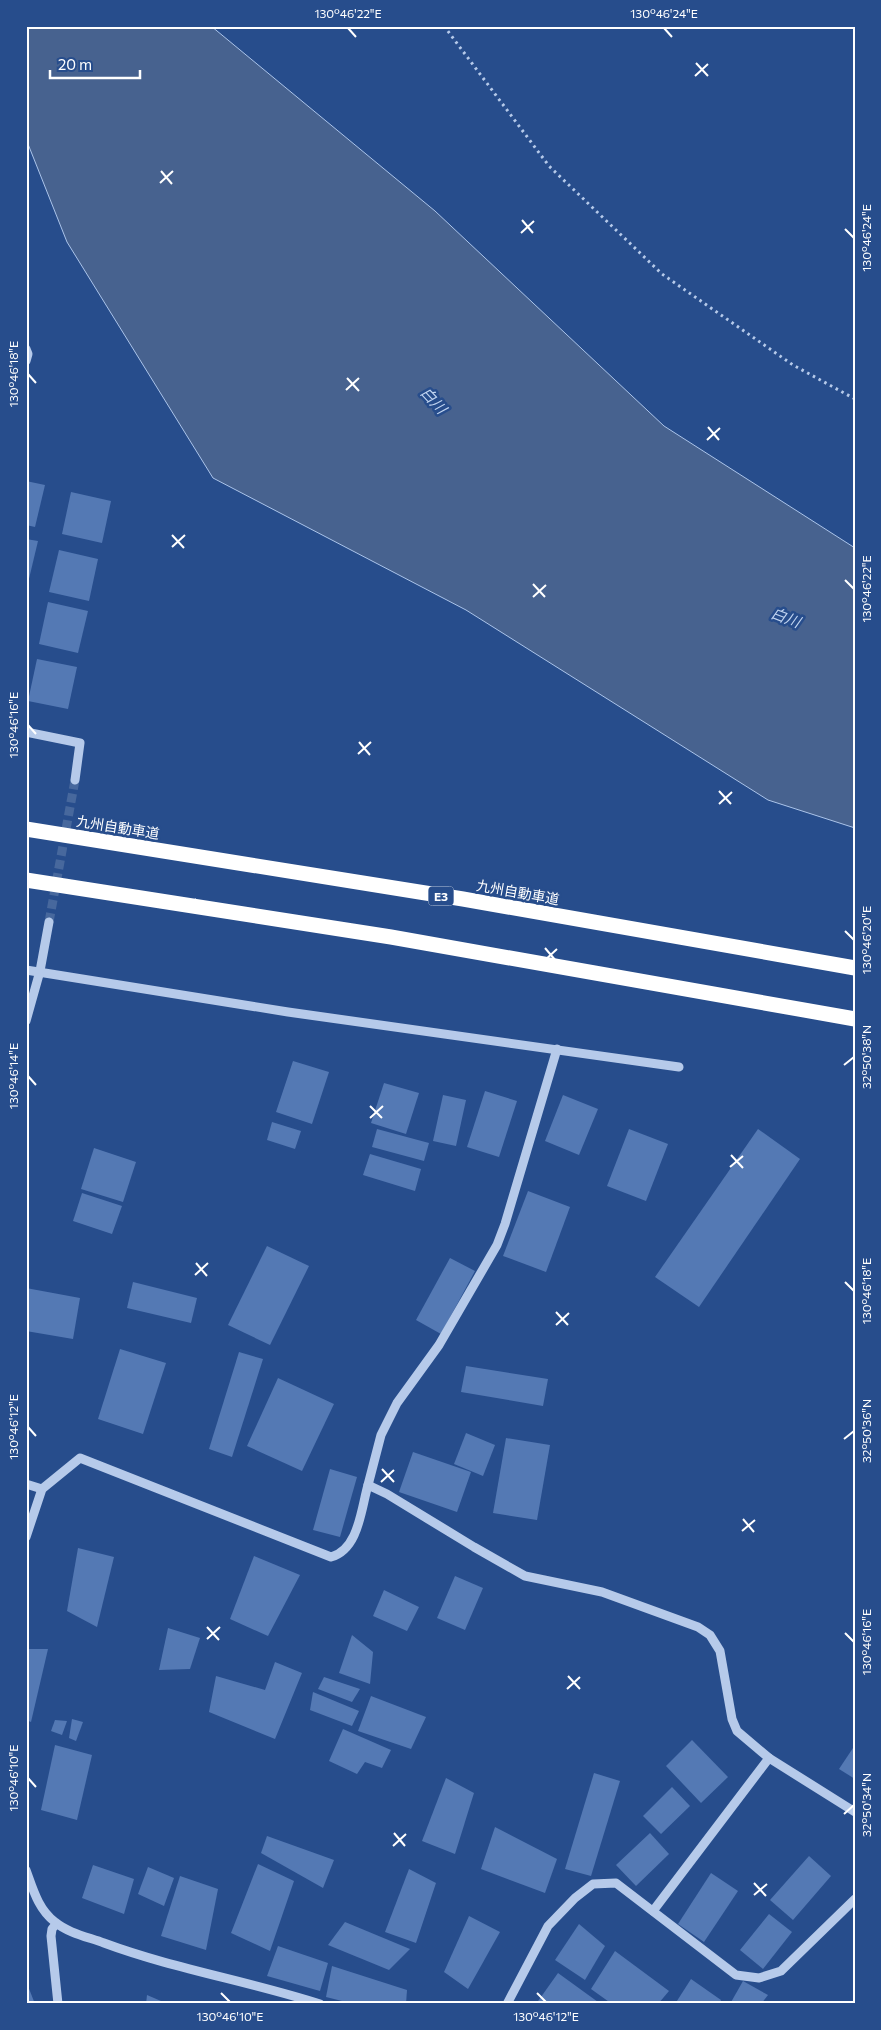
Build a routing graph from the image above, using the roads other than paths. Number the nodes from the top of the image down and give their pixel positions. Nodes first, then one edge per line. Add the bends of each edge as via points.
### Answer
1 (26, 349) edge
2 (26, 360) edge
3 (26, 732) edge
4 (75, 780) tunnel mouth
5 (26, 829) edge
6 (26, 880) edge
7 (49, 922) tunnel mouth
8 (855, 968) edge
9 (26, 970) edge
10 (40, 971) junction
11 (855, 1019) edge
12 (26, 1020) edge
13 (557, 1049) junction
14 (679, 1067) dead end
15 (26, 1484) edge
16 (368, 1485) junction
17 (42, 1489) junction
18 (26, 1537) edge
19 (769, 1758) junction
20 (855, 1812) edge
21 (26, 1870) edge
22 (855, 1899) edge
23 (653, 1912) junction
24 (56, 1924) junction
25 (58, 2004) edge
26 (320, 2004) edge
27 (507, 2004) edge

1 - 2 street
3 - 4 street via 80,743
5 - 8 highway, 九州自動車道 / E3 via 454,898
6 - 11 highway via 391,937
7 - 10 street
9 - 10 street
10 - 12 street
10 - 13 street via 288,1012
13 - 14 street
13 - 16 street via 496,1245 439,1345 398,1403 381,1435
15 - 17 street
16 - 17 street via 354,1537 346,1549 331,1557 80,1458
16 - 19 street via 526,1576 602,1592 698,1627 710,1635 720,1651 732,1719 737,1730
17 - 18 street
19 - 20 street
19 - 23 street
21 - 24 street via 38,1901
22 - 23 street via 780,1971 759,1978 736,1975
23 - 27 street via 616,1883 593,1884 548,1926
24 - 25 street via 51,1936
24 - 26 street via 138,1956

